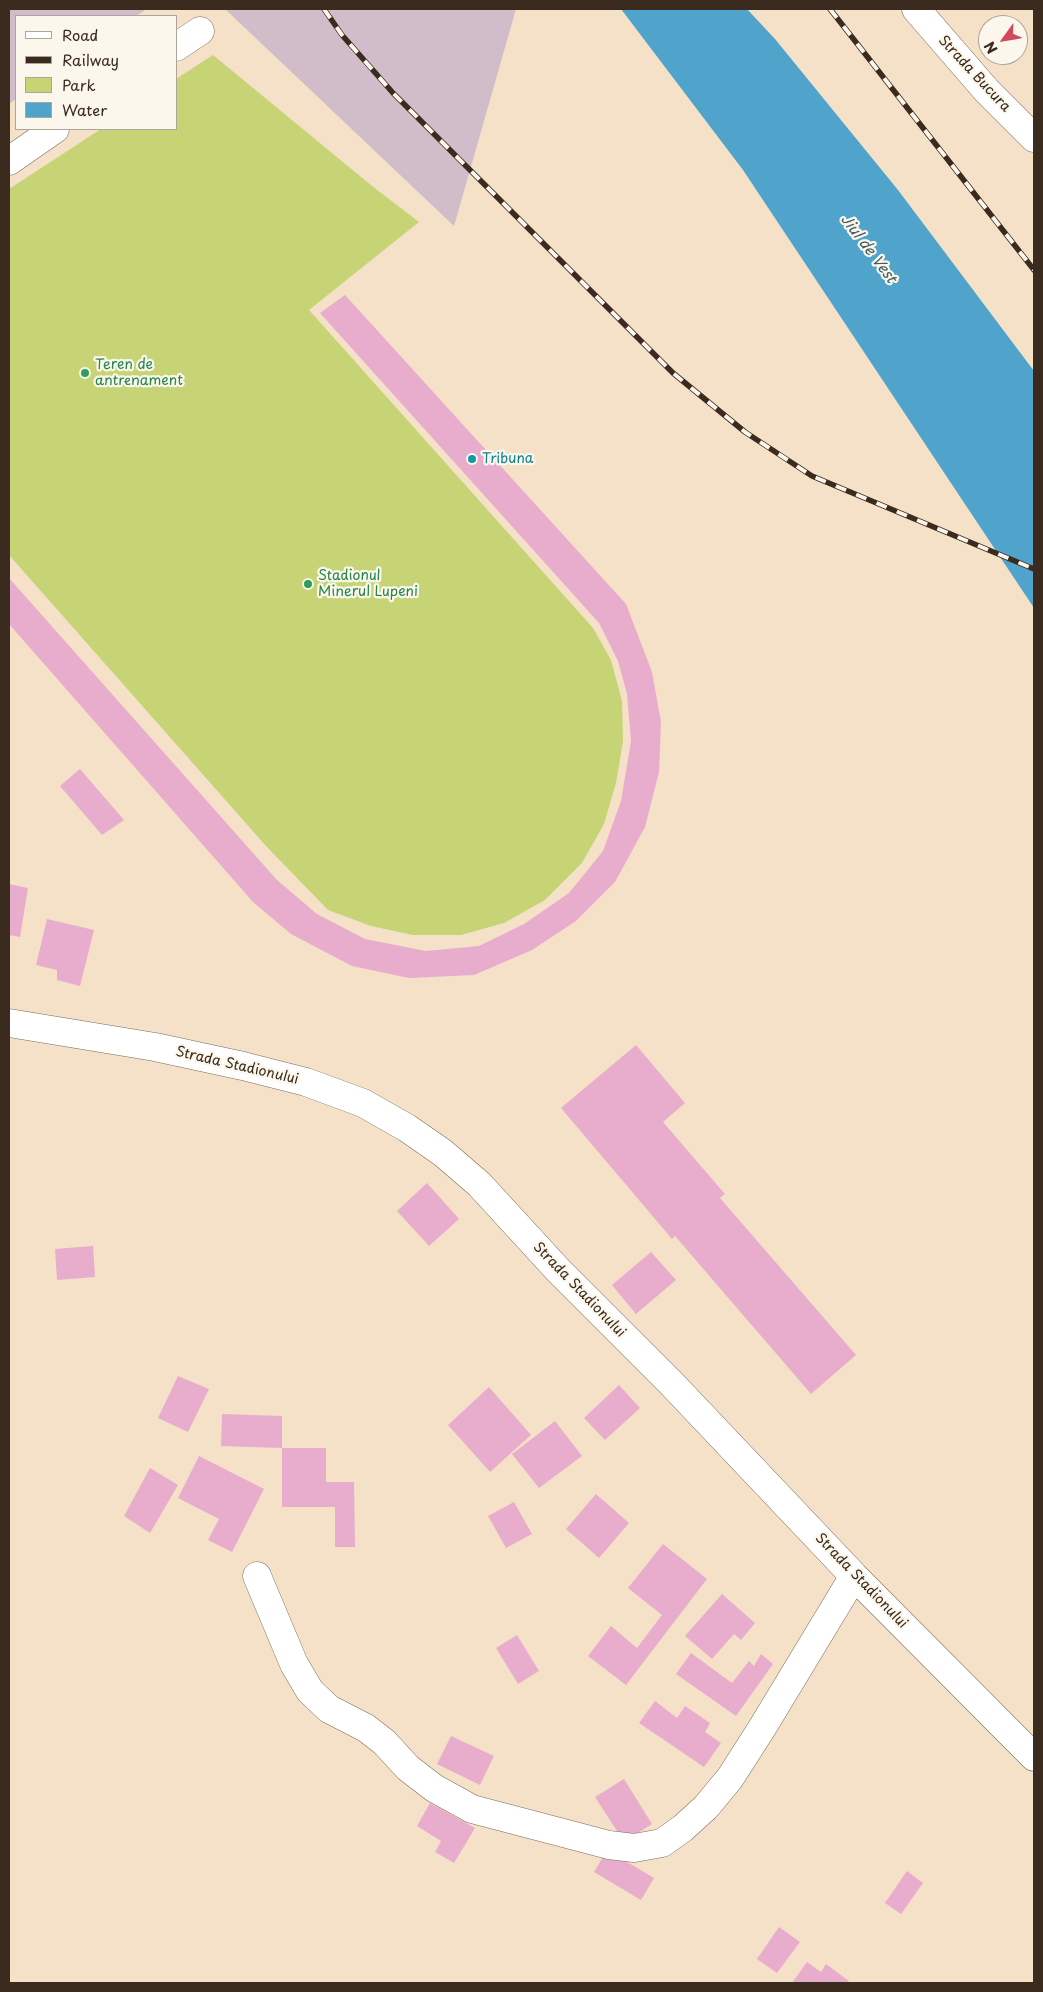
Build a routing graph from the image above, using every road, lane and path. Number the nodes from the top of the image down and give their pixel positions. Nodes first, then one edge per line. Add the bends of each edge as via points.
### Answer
1 (916, 9) edge
2 (200, 31) dead end
3 (178, 46) edge
4 (54, 130) edge
5 (1034, 138) edge
6 (9, 160) edge
7 (9, 1023) edge
8 (257, 1576) dead end
9 (854, 1576) junction
10 (1034, 1757) edge

1 - 5 street, Strada Bucura via 987,91
2 - 3 street
4 - 6 street
7 - 9 street, Strada Stadionului via 154,1047 306,1082 362,1103 407,1128 479,1184
8 - 9 street via 294,1664 310,1691 328,1709 366,1728 384,1742 408,1768 434,1788 472,1809 609,1845 634,1848 662,1843 683,1828 730,1778
9 - 10 street, Strada Stadionului

